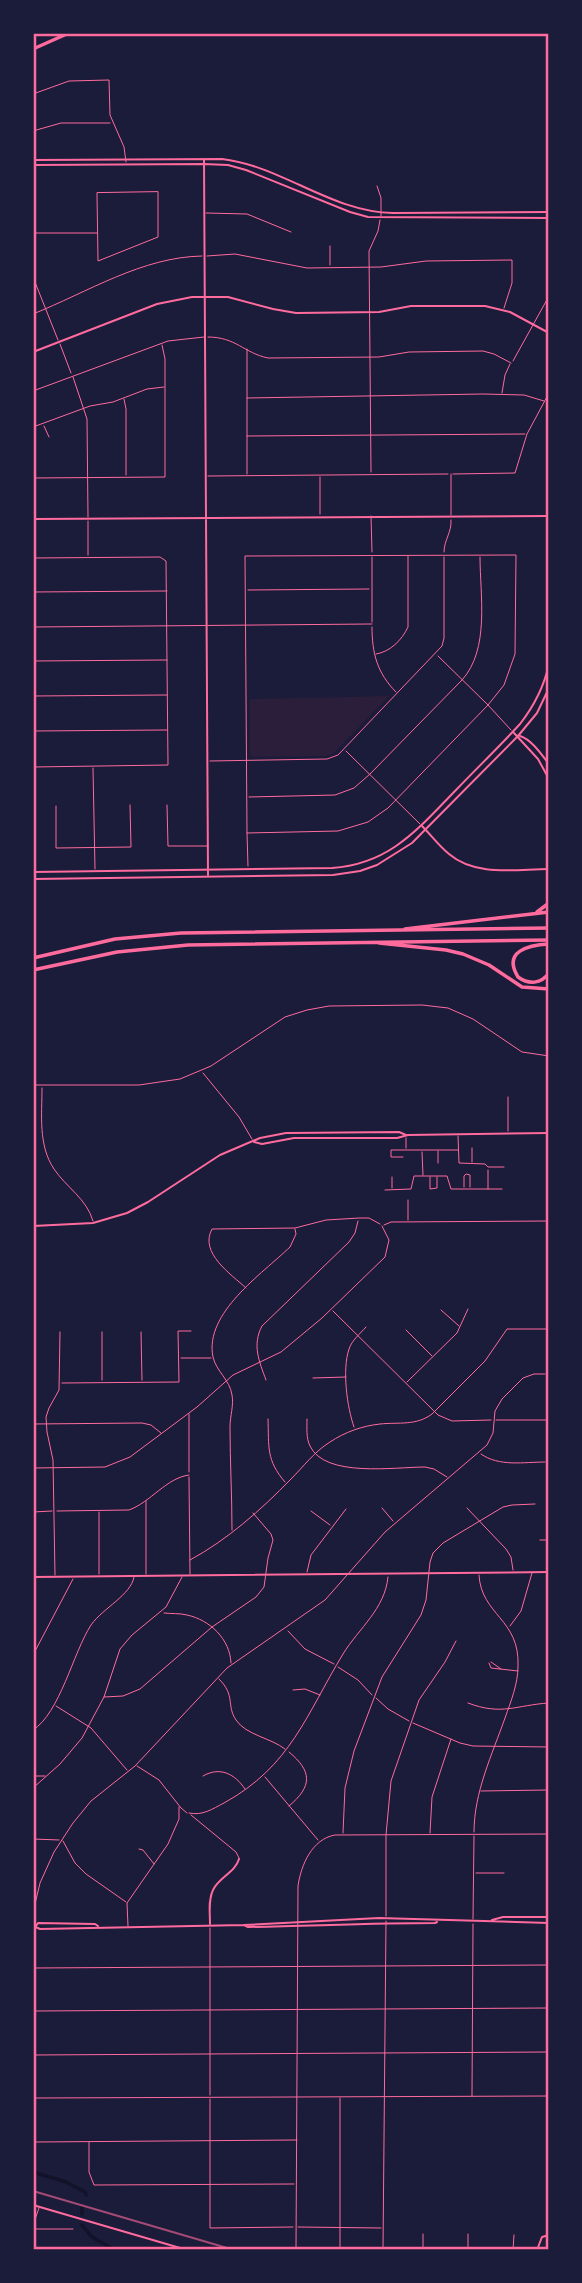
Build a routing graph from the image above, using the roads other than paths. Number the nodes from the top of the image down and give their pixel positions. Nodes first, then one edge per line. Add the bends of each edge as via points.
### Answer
1 (69, 33) edge
2 (33, 49) edge
3 (33, 94) edge
4 (113, 123) junction
5 (33, 131) edge
6 (125, 159) junction
7 (204, 159) junction
8 (33, 160) edge
9 (126, 164) junction
10 (204, 164) junction
11 (33, 165) edge
12 (377, 186) dead end
13 (204, 212) junction
14 (549, 212) edge
15 (381, 213) junction
16 (380, 218) junction
17 (549, 218) edge
18 (290, 232) dead end
19 (33, 233) edge
20 (97, 233) junction
21 (330, 246) dead end
22 (204, 256) junction
23 (369, 267) junction
24 (330, 268) junction
25 (33, 277) edge
26 (205, 296) junction
27 (549, 296) edge
28 (46, 309) junction
29 (503, 310) junction
30 (370, 312) junction
31 (33, 314) edge
32 (535, 325) junction
33 (549, 333) edge
34 (205, 337) junction
35 (59, 342) junction
36 (161, 343) junction
37 (247, 349) junction
38 (33, 352) edge
39 (370, 357) junction
40 (512, 363) junction
41 (72, 375) junction
42 (165, 387) junction
43 (33, 390) edge
44 (549, 393) edge
45 (502, 395) junction
46 (370, 397) junction
47 (123, 398) junction
48 (247, 398) junction
49 (544, 401) junction
50 (85, 407) junction
51 (43, 424) junction
52 (33, 428) edge
53 (527, 434) junction
54 (371, 435) junction
55 (247, 436) junction
56 (49, 437) dead end
57 (371, 474) junction
58 (451, 474) junction
59 (320, 475) junction
60 (206, 476) junction
61 (247, 476) junction
62 (88, 477) junction
63 (127, 477) junction
64 (33, 478) edge
65 (451, 515) junction
66 (371, 516) junction
67 (549, 516) edge
68 (320, 517) junction
69 (206, 518) junction
70 (33, 519) edge
71 (88, 519) junction
72 (372, 555) junction
73 (408, 555) junction
74 (444, 555) junction
75 (480, 555) junction
76 (33, 558) edge
77 (88, 558) junction
78 (372, 589) junction
79 (246, 590) junction
80 (167, 591) junction
81 (33, 593) edge
82 (372, 624) junction
83 (206, 625) junction
84 (246, 625) junction
85 (167, 626) junction
86 (33, 627) edge
87 (374, 654) junction
88 (436, 654) junction
89 (167, 660) junction
90 (33, 661) edge
91 (549, 664) edge
92 (462, 680) junction
93 (544, 683) junction
94 (549, 686) edge
95 (398, 694) junction
96 (168, 695) junction
97 (33, 696) edge
98 (488, 705) junction
99 (33, 709) edge
100 (168, 730) junction
101 (33, 732) edge
102 (513, 732) junction
103 (518, 736) junction
104 (344, 749) junction
105 (207, 761) junction
106 (247, 761) junction
107 (549, 764) edge
108 (93, 766) junction
109 (34, 767) edge
110 (370, 774) junction
111 (549, 779) edge
112 (247, 797) junction
113 (396, 799) junction
114 (167, 804) dead end
115 (130, 805) dead end
116 (56, 806) dead end
117 (422, 825) junction
118 (426, 830) junction
119 (247, 833) junction
120 (208, 846) junction
121 (94, 847) junction
122 (549, 869) edge
123 (208, 870) junction
124 (248, 870) junction
125 (33, 872) edge
126 (95, 872) junction
127 (208, 876) junction
128 (95, 878) junction
129 (33, 879) edge
130 (549, 903) edge
131 (549, 912) edge
132 (531, 914) junction
133 (549, 928) edge
134 (390, 931) junction
135 (370, 942) junction
136 (549, 942) edge
137 (33, 958) edge
138 (33, 970) edge
139 (549, 972) edge
140 (549, 989) edge
141 (549, 1056) edge
142 (201, 1071) junction
143 (33, 1085) edge
144 (42, 1086) junction
145 (508, 1097) dead end
146 (508, 1133) junction
147 (549, 1133) edge
148 (458, 1134) junction
149 (406, 1135) junction
150 (254, 1142) junction
151 (472, 1148) dead end
152 (406, 1150) junction
153 (422, 1150) junction
154 (438, 1150) junction
155 (458, 1150) junction
156 (403, 1157) dead end
157 (438, 1163) dead end
158 (472, 1164) junction
159 (488, 1167) junction
160 (504, 1167) dead end
161 (423, 1175) junction
162 (430, 1175) junction
163 (437, 1175) junction
164 (392, 1177) dead end
165 (464, 1189) junction
166 (470, 1189) junction
167 (488, 1189) junction
168 (502, 1189) dead end
169 (385, 1190) dead end
170 (392, 1190) junction
171 (408, 1200) dead end
172 (359, 1218) junction
173 (549, 1221) edge
174 (408, 1222) junction
175 (93, 1223) junction
176 (382, 1226) junction
177 (33, 1227) edge
178 (295, 1228) junction
179 (246, 1289) junction
180 (331, 1310) junction
181 (441, 1310) dead end
182 (468, 1310) dead end
183 (366, 1327) dead end
184 (461, 1328) junction
185 (549, 1329) edge
186 (406, 1330) dead end
187 (191, 1331) dead end
188 (60, 1332) dead end
189 (102, 1332) dead end
190 (141, 1332) dead end
191 (357, 1336) junction
192 (433, 1357) junction
193 (179, 1358) junction
194 (213, 1358) junction
195 (259, 1362) junction
196 (545, 1374) dead end
197 (348, 1377) junction
198 (313, 1378) dead end
199 (266, 1380) dead end
200 (226, 1381) junction
201 (142, 1382) junction
202 (60, 1383) junction
203 (102, 1383) junction
204 (406, 1384) junction
205 (434, 1412) junction
206 (189, 1413) junction
207 (268, 1419) dead end
208 (307, 1419) dead end
209 (494, 1420) junction
210 (549, 1420) edge
211 (33, 1424) edge
212 (46, 1424) junction
213 (355, 1430) junction
214 (161, 1433) junction
215 (480, 1452) junction
216 (314, 1453) junction
217 (545, 1462) dead end
218 (33, 1468) edge
219 (53, 1468) junction
220 (189, 1475) junction
221 (448, 1479) junction
222 (286, 1484) junction
223 (146, 1501) junction
224 (535, 1504) dead end
225 (382, 1508) dead end
226 (467, 1508) dead end
227 (346, 1509) dead end
228 (33, 1511) edge
229 (54, 1511) junction
230 (99, 1511) junction
231 (311, 1511) dead end
232 (253, 1513) junction
233 (479, 1521) junction
234 (395, 1523) junction
235 (332, 1527) junction
236 (232, 1532) junction
237 (540, 1540) dead end
238 (549, 1540) edge
239 (190, 1560) junction
240 (532, 1572) junction
241 (549, 1572) edge
242 (429, 1573) junction
243 (479, 1573) junction
244 (513, 1573) junction
245 (349, 1574) junction
246 (388, 1574) junction
247 (267, 1575) junction
248 (307, 1575) junction
249 (134, 1576) junction
250 (146, 1576) junction
251 (182, 1576) junction
252 (190, 1576) junction
253 (33, 1577) edge
254 (55, 1577) junction
255 (74, 1577) junction
256 (99, 1577) junction
257 (162, 1611) junction
258 (212, 1627) junction
259 (509, 1627) junction
260 (286, 1629) junction
261 (456, 1640) dead end
262 (33, 1655) edge
263 (231, 1665) junction
264 (337, 1665) junction
265 (503, 1669) dead end
266 (518, 1671) junction
267 (218, 1677) junction
268 (293, 1690) dead end
269 (321, 1695) junction
270 (373, 1696) junction
271 (104, 1697) junction
272 (468, 1703) dead end
273 (549, 1703) edge
274 (54, 1705) junction
275 (508, 1710) junction
276 (411, 1722) junction
277 (89, 1727) junction
278 (33, 1730) edge
279 (451, 1739) junction
280 (549, 1746) edge
281 (495, 1747) junction
282 (287, 1750) junction
283 (135, 1766) junction
284 (128, 1771) junction
285 (33, 1776) edge
286 (46, 1776) junction
287 (203, 1776) dead end
288 (263, 1776) junction
289 (33, 1788) edge
290 (246, 1789) junction
291 (549, 1790) edge
292 (479, 1791) junction
293 (178, 1805) junction
294 (289, 1806) junction
295 (189, 1814) junction
296 (549, 1834) edge
297 (343, 1835) junction
298 (386, 1835) junction
299 (430, 1835) junction
300 (474, 1835) junction
301 (33, 1839) edge
302 (61, 1840) junction
303 (320, 1842) junction
304 (139, 1849) dead end
305 (239, 1859) joint
306 (155, 1865) junction
307 (474, 1873) junction
308 (504, 1873) dead end
309 (127, 1903) junction
310 (549, 1917) edge
311 (386, 1919) junction
312 (473, 1920) junction
313 (298, 1921) junction
314 (437, 1921) junction
315 (491, 1921) junction
316 (386, 1923) junction
317 (549, 1923) edge
318 (210, 1925) junction
319 (244, 1925) junction
320 (34, 1926) edge
321 (128, 1926) junction
322 (298, 1927) junction
323 (473, 1965) junction
324 (549, 1965) edge
325 (298, 1966) junction
326 (385, 1966) junction
327 (210, 1967) junction
328 (34, 1968) edge
329 (549, 2008) edge
330 (385, 2009) junction
331 (473, 2009) junction
332 (210, 2010) junction
333 (297, 2010) junction
334 (34, 2011) edge
335 (472, 2052) junction
336 (549, 2052) edge
337 (297, 2053) junction
338 (385, 2053) junction
339 (34, 2054) edge
340 (210, 2054) junction
341 (385, 2096) junction
342 (472, 2096) junction
343 (549, 2096) edge
344 (209, 2097) junction
345 (297, 2097) junction
346 (340, 2097) junction
347 (34, 2098) edge
348 (297, 2140) junction
349 (89, 2141) junction
350 (209, 2141) junction
351 (33, 2142) edge
352 (33, 2158) edge
353 (210, 2184) junction
354 (296, 2184) junction
355 (33, 2205) edge
356 (39, 2206) junction
357 (33, 2225) edge
358 (296, 2227) junction
359 (340, 2228) junction
360 (383, 2228) junction
361 (33, 2229) edge
362 (73, 2229) dead end
363 (423, 2234) dead end
364 (468, 2234) dead end
365 (514, 2235) dead end
366 (549, 2235) edge
367 (187, 2250) edge
368 (296, 2250) edge
369 (340, 2250) edge
370 (383, 2250) edge
371 (423, 2250) edge
372 (468, 2250) edge
373 (513, 2250) edge
374 (537, 2250) edge

1 - 2 highway
3 - 4 street via 69,81 109,80
4 - 5 street via 61,123
4 - 6 street
6 - 7 main road
6 - 8 main road
6 - 9 street
7 - 10 main road
7 - 15 main road via 241,163 359,209
9 - 10 main road
9 - 11 main road
10 - 13 main road
10 - 16 main road via 246,170 350,212
12 - 15 street
13 - 18 street via 242,213
13 - 22 main road
14 - 15 main road
15 - 16 street
16 - 17 main road
16 - 23 street
19 - 20 street
20 - 20 street via 98,261 158,237 158,192 97,193
21 - 24 street
22 - 24 street via 230,254 296,267
22 - 26 main road
22 - 28 street via 160,261
23 - 24 street
23 - 29 street via 418,261 512,260 512,283
23 - 30 street
25 - 28 street
26 - 30 main road via 289,312
26 - 34 main road
26 - 35 main road via 165,301
27 - 32 street
28 - 31 street
28 - 35 street
29 - 30 main road via 476,305
29 - 32 main road
30 - 39 street
32 - 33 main road
32 - 40 street
34 - 36 street
34 - 37 street via 226,339
34 - 60 main road
35 - 38 main road
35 - 41 street
36 - 41 street
36 - 42 street
37 - 39 street via 268,358
37 - 48 street
39 - 40 street via 483,351
39 - 46 street
40 - 45 street
41 - 43 street
41 - 50 street
42 - 47 street
42 - 63 street via 165,477
44 - 49 street
45 - 46 street
45 - 49 street
46 - 48 street
46 - 54 street
47 - 50 street
47 - 63 street
48 - 55 street
49 - 53 street
50 - 51 street
50 - 62 street
51 - 52 street
51 - 56 street
53 - 54 street
53 - 58 street via 515,473
54 - 55 street
54 - 57 street
55 - 61 street
57 - 58 street
57 - 59 street
58 - 65 street
59 - 61 street
59 - 68 street
60 - 61 street
60 - 69 main road
62 - 63 street
62 - 64 street
62 - 71 street
65 - 66 main road
65 - 67 main road
65 - 74 street
66 - 68 main road
66 - 72 street
68 - 69 main road
69 - 71 main road
69 - 83 main road
70 - 71 main road
71 - 77 street
72 - 73 street
72 - 78 street
72 - 79 street via 245,556
73 - 74 street
73 - 87 street via 408,628 388,650
74 - 75 street
74 - 88 street via 444,638
75 - 92 street via 480,644 475,662
75 - 98 street via 516,555 515,654 504,685
76 - 77 street
77 - 80 street via 160,557 167,563
78 - 79 street
78 - 82 street
79 - 84 street
80 - 81 street
80 - 85 street
82 - 84 street
82 - 87 street
83 - 84 street
83 - 85 street
83 - 105 main road
84 - 106 street
85 - 86 street
85 - 89 street
87 - 95 street via 383,676
88 - 92 street
88 - 95 street
89 - 90 street
89 - 96 street
91 - 93 main road
92 - 98 street
92 - 110 street
93 - 94 street
93 - 102 main road
94 - 103 main road via 537,713
95 - 104 street
96 - 97 street
96 - 100 street
98 - 102 street
98 - 113 street
99 - 101 street
100 - 101 street
100 - 108 street via 168,765
101 - 109 street
102 - 103 main road
102 - 117 main road
103 - 107 main road
103 - 111 main road
103 - 118 main road
104 - 106 street via 327,760
104 - 110 street
105 - 106 street
105 - 120 main road
106 - 112 street
108 - 109 street
108 - 121 street
110 - 112 street via 354,788 335,795
110 - 113 street
112 - 119 street
113 - 117 street
113 - 119 street via 375,817 346,830
114 - 120 street via 168,846
115 - 121 street via 131,847
116 - 121 street via 57,848
117 - 118 main road
117 - 124 main road via 391,851 358,864 332,869
118 - 122 main road via 449,854 473,867
118 - 127 main road via 394,856 351,873
119 - 124 street
120 - 123 main road
121 - 126 street
123 - 124 main road
123 - 126 main road
123 - 127 main road
125 - 126 main road
126 - 128 street
127 - 128 main road
128 - 129 main road
130 - 132 highway
131 - 132 highway
132 - 134 highway
133 - 134 highway
134 - 137 highway via 155,934
135 - 136 highway
135 - 138 highway via 161,947 107,953
135 - 140 highway via 454,951 481,960 522,987
136 - 139 highway via 523,948 514,965 518,977 530,983
141 - 142 street via 522,1052 473,1019 439,1006 332,1006 285,1017
142 - 144 street via 150,1085
142 - 150 street via 239,1116
143 - 144 street
144 - 175 street via 45,1152 86,1206
145 - 146 street
146 - 147 main road
146 - 148 main road
148 - 149 main road
148 - 155 street
149 - 150 main road
149 - 150 main road via 286,1133
149 - 152 street
150 - 175 main road via 210,1161 138,1208
151 - 158 street
152 - 153 street
152 - 156 street via 391,1150 391,1157
153 - 154 street
153 - 161 street
154 - 155 street
154 - 157 street
155 - 158 street via 459,1163
158 - 159 street
159 - 160 street
159 - 167 street
161 - 162 street
161 - 170 street via 413,1177 411,1189
162 - 163 street
162 - 163 street via 433,1190
163 - 165 street via 447,1176 451,1189
164 - 170 street
165 - 166 street
165 - 166 street via 466,1174 470,1175
166 - 167 street
167 - 168 street
169 - 170 street
171 - 174 street
172 - 176 street
172 - 178 street
172 - 195 street via 349,1242 266,1321 257,1340
173 - 174 street
174 - 176 street
175 - 177 main road
176 - 180 street via 389,1240 386,1257
178 - 179 street via 290,1247
178 - 179 street via 211,1230 214,1258
179 - 194 street via 217,1321
180 - 191 street
180 - 195 street via 287,1348
181 - 184 street
182 - 184 street
183 - 191 street
184 - 192 street
185 - 205 street via 507,1329 485,1361
186 - 192 street
187 - 193 street via 178,1331
188 - 202 street
189 - 203 street
190 - 201 street
191 - 197 street via 348,1353
191 - 204 street
192 - 204 street
193 - 194 street
193 - 201 street via 179,1382
194 - 200 street
195 - 199 street
195 - 200 street
196 - 209 street via 519,1381 499,1402
197 - 198 street
197 - 213 street via 348,1408
200 - 206 street
200 - 236 street via 233,1397
201 - 203 street
202 - 203 street
202 - 212 street
204 - 205 street
205 - 209 street via 452,1421
205 - 213 street via 415,1422
206 - 214 street
206 - 220 street
207 - 222 street via 270,1462
208 - 216 street
209 - 210 street
209 - 215 street via 492,1438
211 - 212 street
212 - 214 street via 142,1423
212 - 219 street
213 - 216 street
214 - 219 street via 130,1457 111,1465
215 - 217 street via 501,1462
215 - 221 street
216 - 221 street via 339,1467 425,1467
216 - 222 street
218 - 219 street
219 - 229 street
220 - 223 street via 175,1479
220 - 239 street
221 - 234 street
222 - 232 street
223 - 230 street via 129,1510
223 - 250 street
224 - 233 street via 507,1506
225 - 234 street
226 - 233 street
227 - 235 street
228 - 229 street
229 - 230 street
229 - 254 street
230 - 256 street
231 - 235 street
232 - 236 street
232 - 247 street via 273,1537
233 - 242 street via 440,1546 431,1558
233 - 244 street via 509,1553
234 - 245 street
235 - 248 street via 311,1555
236 - 239 street
237 - 238 street
239 - 252 street
240 - 241 main road
240 - 244 main road
240 - 259 street via 521,1611
242 - 243 main road
242 - 246 main road
242 - 270 street via 421,1615
243 - 244 main road
243 - 259 street via 485,1599
245 - 246 main road
245 - 248 main road
245 - 260 street via 325,1600
246 - 264 street via 381,1603
247 - 248 main road
247 - 252 main road
247 - 258 street via 256,1597
249 - 250 main road
249 - 256 main road
249 - 274 street via 129,1590 91,1626
250 - 251 main road
251 - 252 main road
251 - 257 street
253 - 254 main road
254 - 255 main road
255 - 256 main road
255 - 262 street
257 - 258 street via 193,1617
257 - 271 street via 123,1644
258 - 263 street via 228,1648
258 - 271 street via 140,1689
259 - 266 street
260 - 263 street
260 - 264 street via 305,1648
261 - 276 street via 423,1692
263 - 267 street
264 - 269 street
264 - 270 street
265 - 266 street
266 - 275 street
267 - 282 street via 230,1692 239,1724
267 - 283 street
268 - 269 street
269 - 282 street
270 - 276 street
270 - 297 street via 347,1778
271 - 277 street
272 - 275 street
273 - 275 street
274 - 277 street
274 - 278 street
275 - 281 street
276 - 279 street
276 - 298 street via 391,1781
277 - 284 street
277 - 286 street
279 - 281 street
279 - 299 street via 432,1797
280 - 281 street
281 - 292 street
282 - 288 street
282 - 294 street via 302,1763 307,1775 303,1793
283 - 284 street
283 - 293 street via 159,1780
284 - 302 street via 90,1801
285 - 286 street
286 - 289 street
287 - 290 street via 227,1772
288 - 290 street
288 - 294 street
290 - 295 street via 205,1812
291 - 292 street
292 - 300 street
293 - 295 street
293 - 306 street via 177,1824
294 - 303 street
295 - 305 street
296 - 300 street
297 - 298 street
297 - 303 street
298 - 299 street
298 - 311 street
299 - 300 street
300 - 307 street
301 - 302 street
302 - 309 street via 86,1874
302 - 320 street via 40,1883
303 - 313 street via 300,1873
304 - 306 street
305 - 318 main road via 212,1891
306 - 309 street
307 - 308 street
307 - 312 street
309 - 321 street
310 - 315 main road
311 - 313 main road
311 - 314 main road
311 - 316 street
312 - 314 main road
312 - 315 main road
312 - 323 street
313 - 319 main road
313 - 322 street
314 - 316 main road
315 - 317 main road
316 - 322 main road
316 - 326 street
318 - 319 main road
318 - 321 main road
318 - 327 street
319 - 322 main road
320 - 321 main road
320 - 328 street
322 - 325 street
323 - 324 street
323 - 326 street
323 - 331 street
325 - 326 street
325 - 327 street
325 - 333 street
326 - 330 street
327 - 328 street
327 - 332 street
328 - 334 street
329 - 331 street
330 - 331 street
330 - 333 street
330 - 338 street
331 - 335 street
332 - 333 street
332 - 334 street
332 - 340 street
333 - 337 street
334 - 339 street
335 - 336 street
335 - 338 street
335 - 342 street
337 - 338 street
337 - 340 street
337 - 345 street
338 - 341 street
339 - 340 street
339 - 347 street
340 - 344 street
341 - 342 street
341 - 346 street
341 - 360 street
342 - 343 street
344 - 345 street
344 - 347 street
344 - 350 street
345 - 346 street
345 - 348 street
346 - 359 street
347 - 351 street
348 - 350 street
348 - 354 street
349 - 350 street
349 - 351 street
349 - 353 street via 89,2172 94,2185
350 - 353 street
351 - 352 street
353 - 354 street
353 - 358 street via 210,2228
354 - 358 street
355 - 356 main road
356 - 357 street
356 - 367 main road
358 - 359 street
358 - 368 street
359 - 360 street
359 - 369 street
360 - 370 street
361 - 362 street
363 - 371 street
364 - 372 street
365 - 373 street
366 - 374 main road via 542,2237

